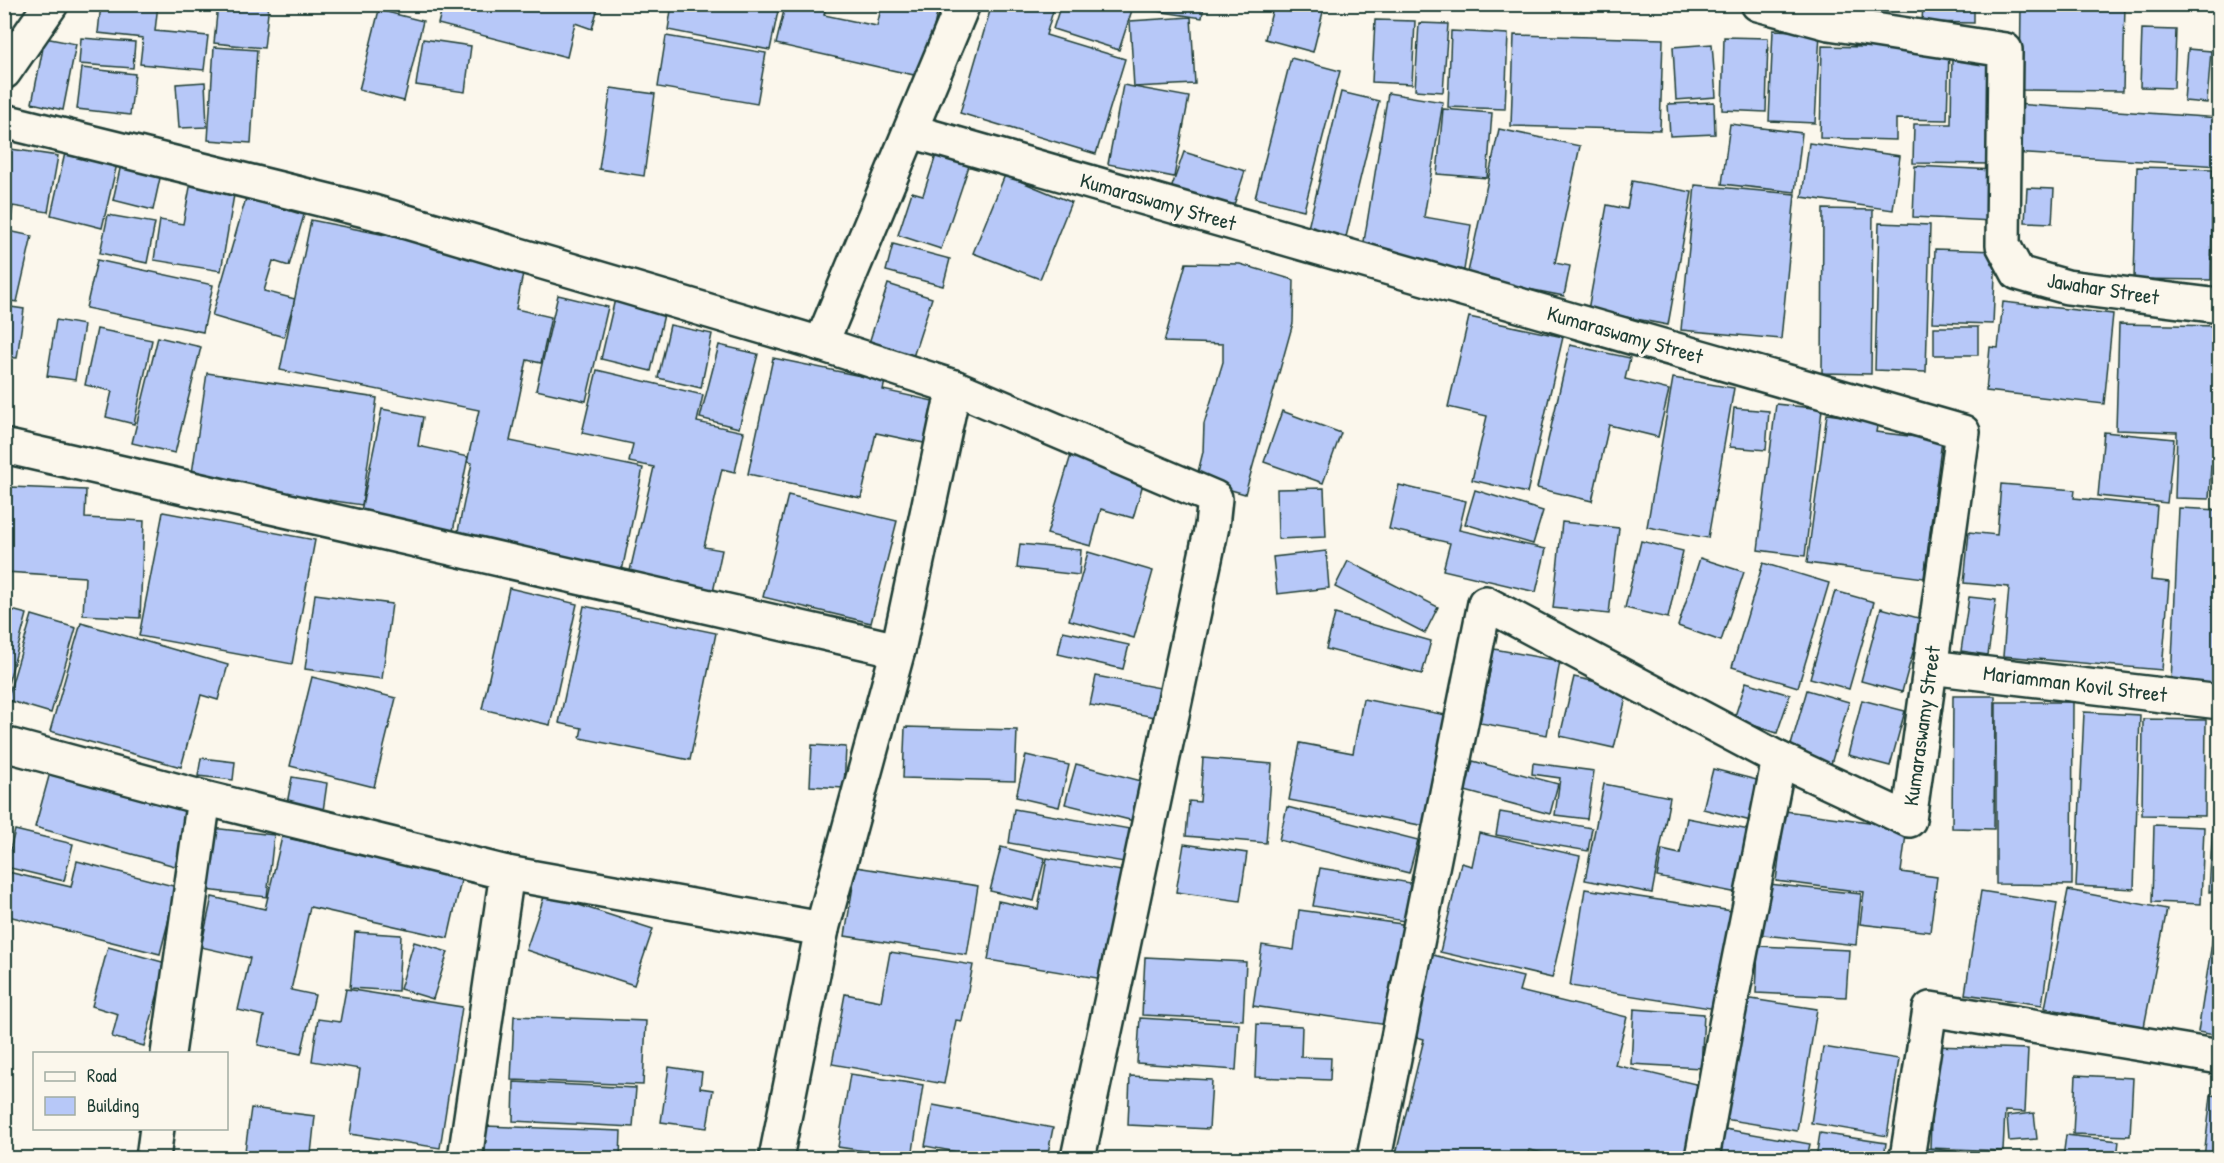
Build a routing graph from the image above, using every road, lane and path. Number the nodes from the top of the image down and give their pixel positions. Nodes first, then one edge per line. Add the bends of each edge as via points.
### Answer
1 (51, 4) edge
2 (963, 4) edge
3 (1758, 4) edge
4 (1829, 14) edge
5 (4, 72) edge
6 (4, 121) edge
7 (911, 131) junction
8 (2220, 306) edge
9 (821, 344) junction
10 (954, 387) junction
11 (4, 447) edge
12 (898, 650) junction
13 (1930, 666) junction
14 (2220, 702) edge
15 (4, 744) edge
16 (1779, 759) junction
17 (204, 798) junction
18 (507, 873) junction
19 (822, 929) junction
20 (168, 1052) edge
21 (2220, 1057) edge
22 (157, 1130) edge
23 (153, 1158) edge
24 (465, 1158) edge
25 (776, 1158) edge
26 (1078, 1158) edge
27 (1374, 1158) edge
28 (1702, 1158) edge
29 (1906, 1158) edge

1 - 5 street
2 - 7 street
3 - 4 street
4 - 8 street, Jawahar Street via 2005,50 2003,245 2018,273 2067,287
6 - 9 street via 373,212
7 - 9 street
7 - 13 street, Kumaraswamy Street via 1963,432
9 - 10 street
10 - 12 street
10 - 26 street via 1215,498
11 - 12 street
12 - 19 street
13 - 14 street, Mariamman Kovil Street
13 - 16 street, Kumaraswamy Street via 1909,820
15 - 17 street
16 - 27 street via 1485,603
16 - 28 street
17 - 18 street
17 - 20 street
18 - 19 street
18 - 24 street
19 - 25 street
21 - 29 street via 1930,1009
22 - 23 street

